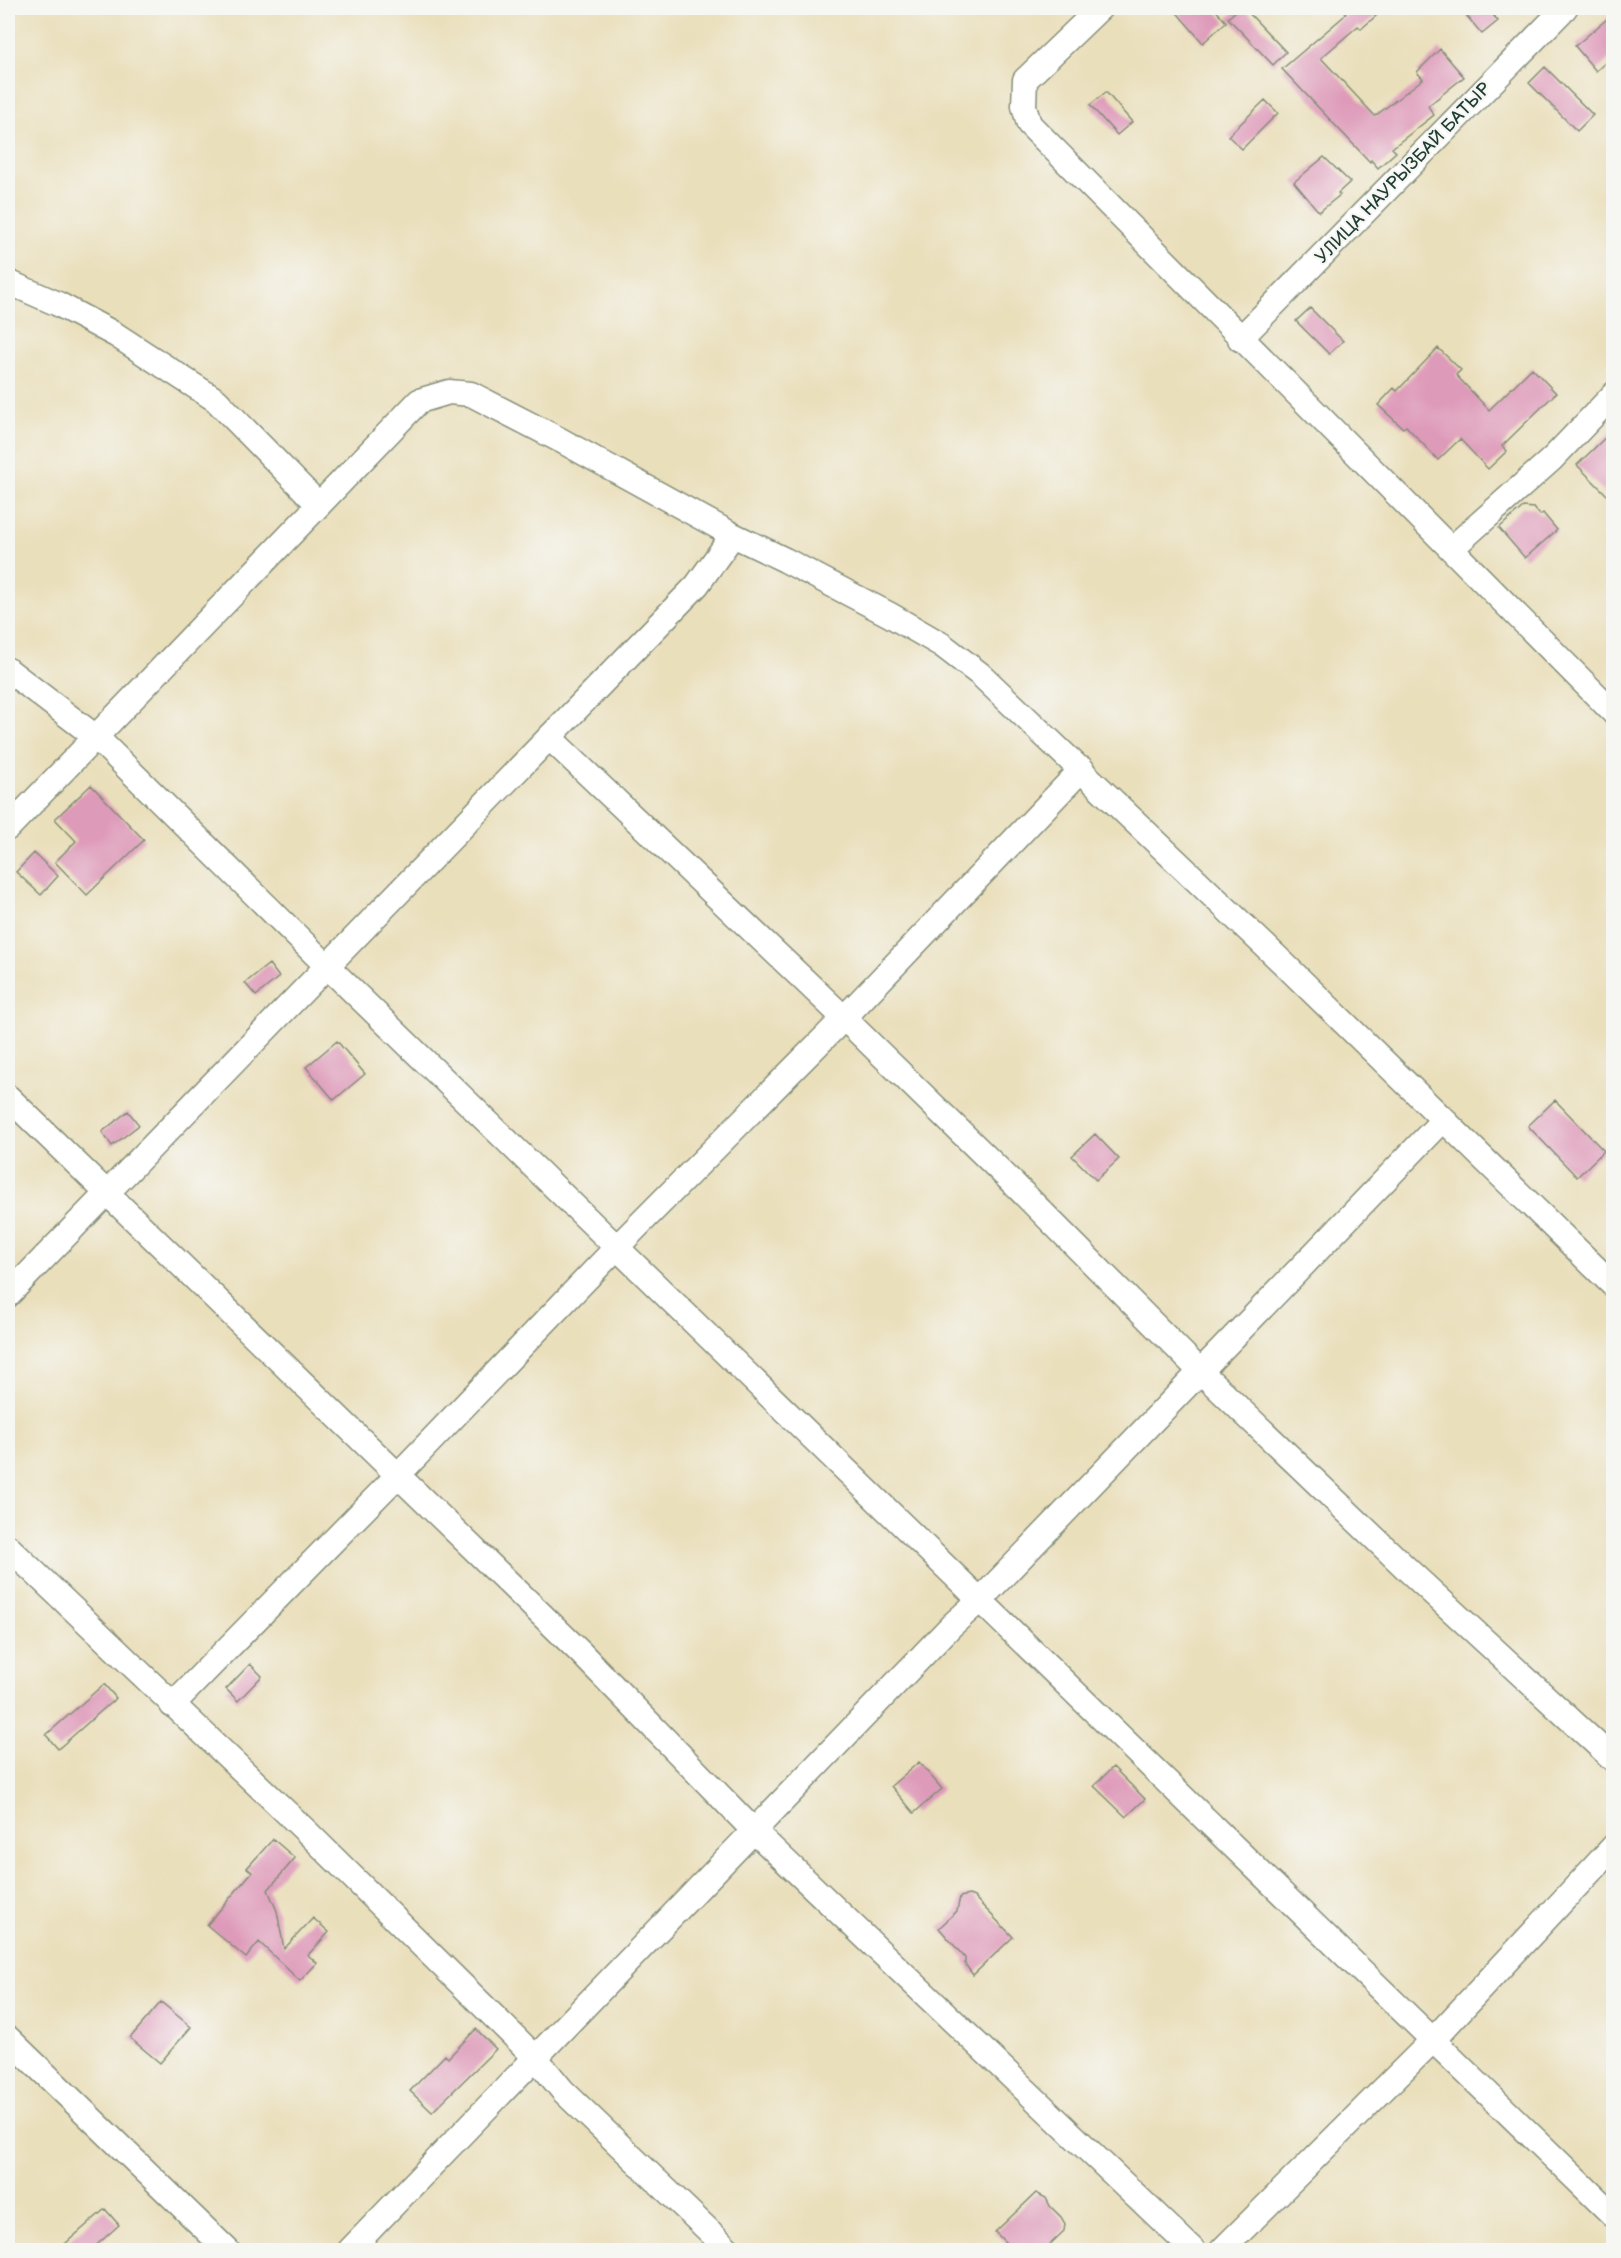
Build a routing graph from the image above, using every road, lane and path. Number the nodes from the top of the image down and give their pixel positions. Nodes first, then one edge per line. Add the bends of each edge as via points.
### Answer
1 (1100, 8) edge
2 (1565, 8) edge
3 (8, 282) edge
4 (1240, 339) junction
5 (1614, 394) edge
6 (319, 505) junction
7 (733, 535) junction
8 (1451, 549) junction
9 (8, 670) edge
10 (1614, 713) edge
11 (549, 737) junction
12 (97, 738) junction
13 (1082, 769) junction
14 (8, 828) edge
15 (326, 965) junction
16 (843, 1018) junction
17 (8, 1097) edge
18 (1444, 1119) junction
19 (105, 1193) junction
20 (617, 1247) junction
21 (1614, 1286) edge
22 (8, 1295) edge
23 (1199, 1370) junction
24 (398, 1475) junction
25 (8, 1547) edge
26 (980, 1600) junction
27 (172, 1704) junction
28 (1614, 1760) edge
29 (755, 1832) junction
30 (1614, 1846) edge
31 (8, 2038) edge
32 (1432, 2041) junction
33 (536, 2058) junction
34 (1614, 2216) edge
35 (227, 2250) edge
36 (350, 2250) edge
37 (729, 2250) edge
38 (1193, 2250) edge
39 (1222, 2250) edge

1 - 4 street via 1025,80 1024,106 1029,124
2 - 4 street, УЛИЦА НАУРЫЗБАЙ БАТЫР
3 - 6 street via 116,335 216,400
4 - 8 street
5 - 8 street via 1552,459
6 - 7 street via 419,401 449,392 471,394
6 - 12 street
7 - 11 street via 697,585
7 - 13 street via 942,645 981,675
8 - 10 street
9 - 12 street
11 - 15 street
11 - 16 street
12 - 14 street
12 - 15 street
13 - 16 street
13 - 18 street
15 - 19 street
15 - 20 street
16 - 20 street
16 - 23 street
17 - 19 street
18 - 21 street
18 - 23 street
19 - 22 street
19 - 24 street
20 - 24 street
20 - 26 street
23 - 26 street
23 - 28 street
24 - 27 street
24 - 29 street via 581,1653
25 - 27 street
26 - 29 street
26 - 32 street
27 - 33 street
29 - 33 street
29 - 38 street
30 - 32 street
31 - 35 street
32 - 34 street
32 - 39 street
33 - 36 street
33 - 37 street via 563,2091

